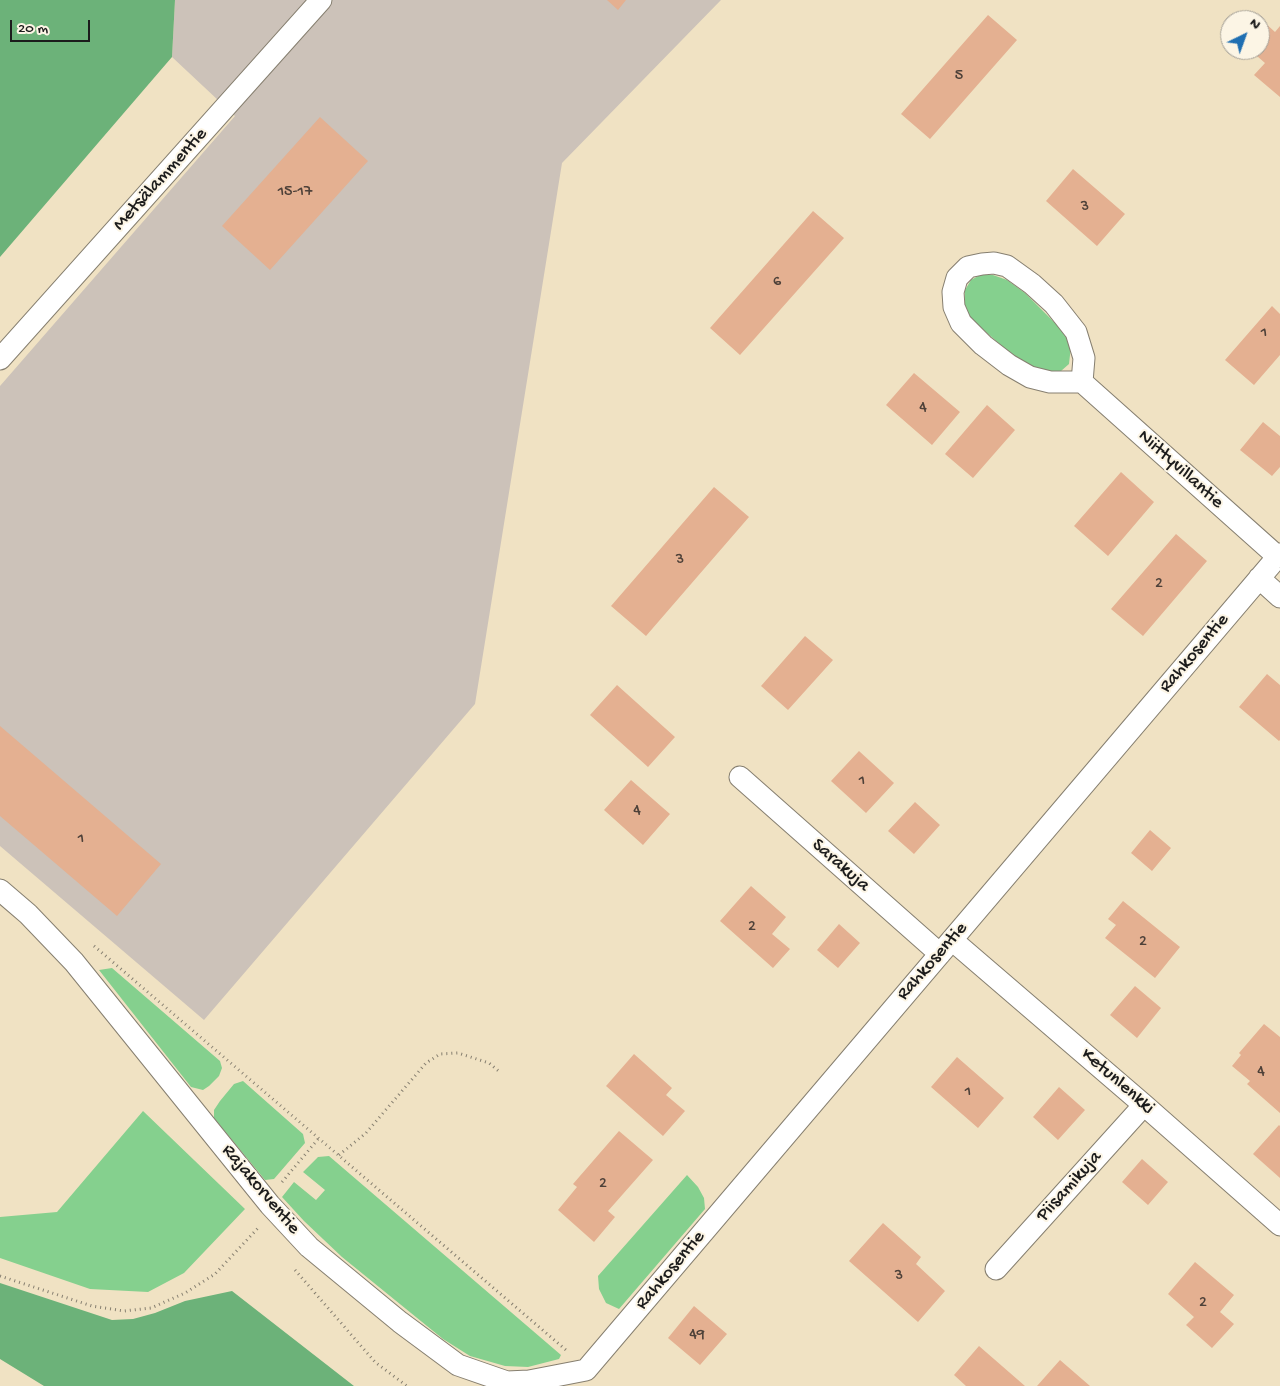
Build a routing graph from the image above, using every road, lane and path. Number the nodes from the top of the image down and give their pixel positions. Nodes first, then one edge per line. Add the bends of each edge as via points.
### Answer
1 (322, 0) edge
2 (0, 359) edge
3 (1082, 382) junction
4 (1279, 556) edge
5 (1260, 578) junction
6 (1280, 597) edge
7 (740, 777) dead end
8 (0, 890) edge
9 (91, 943) dead end
10 (946, 947) junction
11 (501, 1073) dead end
12 (1144, 1105) junction
13 (319, 1138) junction
14 (339, 1156) junction
15 (270, 1205) junction
16 (1280, 1225) edge
17 (1280, 1238) edge
18 (291, 1265) dead end
19 (996, 1270) dead end
20 (0, 1276) edge
21 (586, 1370) junction
22 (408, 1386) edge

1 - 2 street, Metsälammentie
3 - 3 street via 1084,358 1076,332 1054,304 1032,284 1007,266 994,263 968,268 957,278 953,292 954,307 961,323 983,345 1030,377 1050,382
3 - 4 street, Niittyvillantie
4 - 5 street, Rahkosentie
5 - 6 street
5 - 10 street, Rahkosentie
7 - 10 street, Sarakuja
8 - 15 street, Rajakorventie via 74,962
9 - 13 path
10 - 12 street, Ketunlenkki
10 - 21 street, Rahkosentie
11 - 14 path via 489,1063 458,1053 440,1054 426,1062 366,1133
12 - 16 street, Ketunlenkki
12 - 19 street, Piisamikuja
13 - 14 path
13 - 15 path via 276,1188
14 - 21 path
15 - 20 path via 259,1228 215,1274 185,1293 151,1308 124,1311 92,1306
15 - 21 street, Rajakorventie via 309,1247 458,1365 507,1382
16 - 17 street, Ketunlenkki
18 - 22 path via 375,1362

